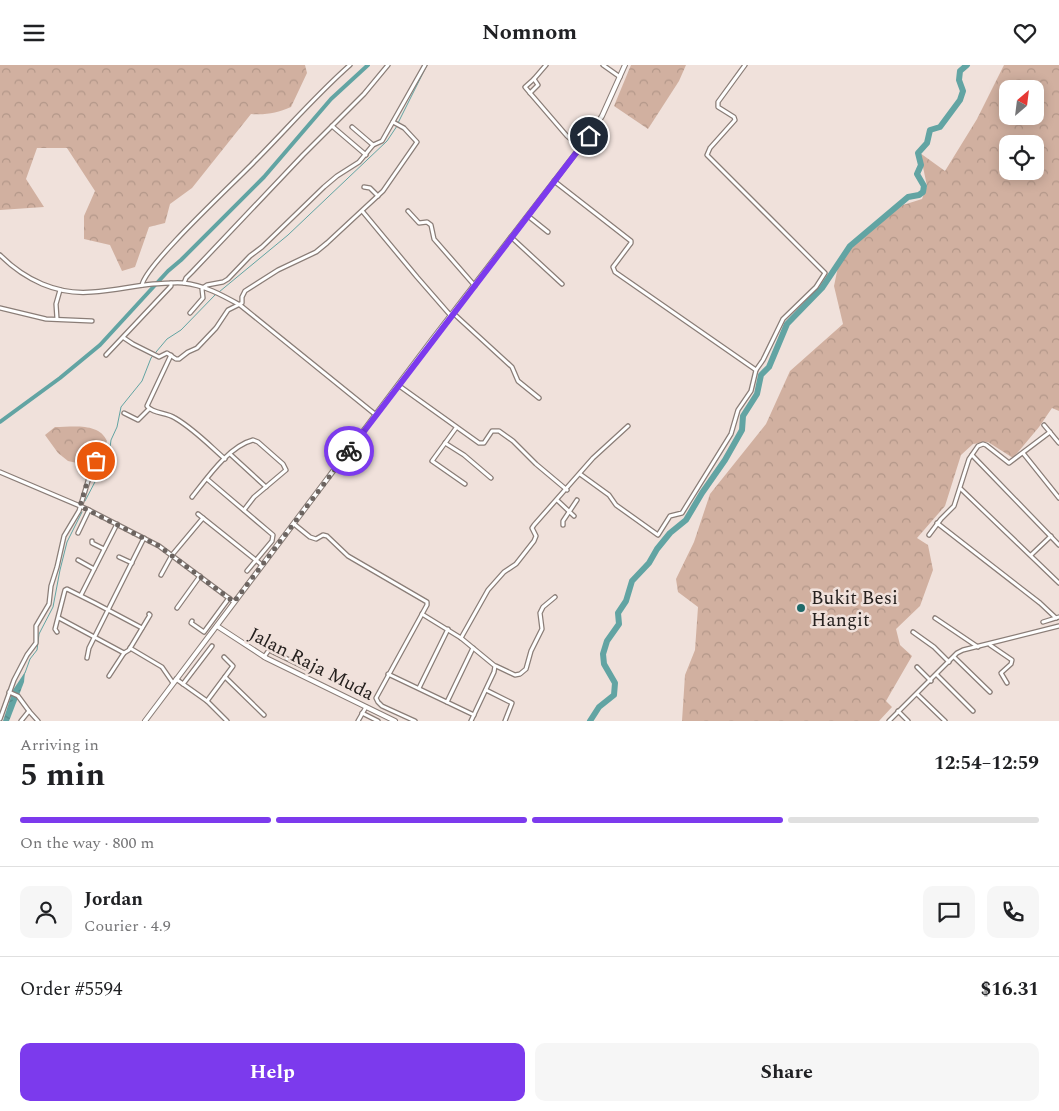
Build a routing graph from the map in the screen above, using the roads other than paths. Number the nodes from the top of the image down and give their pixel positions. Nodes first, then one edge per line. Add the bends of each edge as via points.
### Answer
1 (350, 65) edge
2 (388, 65) edge
3 (424, 65) edge
4 (546, 65) edge
5 (603, 65) edge
6 (626, 65) edge
7 (745, 65) edge
8 (620, 77) junction
9 (534, 79) junction
10 (530, 93) junction
11 (394, 122) junction
12 (332, 126) junction
13 (352, 127) dead end
14 (374, 145) junction
15 (580, 147) junction
16 (366, 155) junction
17 (554, 181) junction
18 (364, 187) dead end
19 (378, 196) junction
20 (362, 211) junction
21 (408, 211) dead end
22 (528, 216) junction
23 (548, 232) dead end
24 (512, 237) junction
25 (0, 255) edge
26 (171, 283) junction
27 (184, 283) junction
28 (562, 284) dead end
29 (142, 285) junction
30 (475, 286) junction
31 (204, 287) junction
32 (60, 290) junction
33 (240, 305) junction
34 (0, 308) edge
35 (190, 313) dead end
36 (452, 315) junction
37 (57, 319) junction
38 (92, 321) dead end
39 (124, 337) junction
40 (106, 355) dead end
41 (171, 355) junction
42 (756, 370) junction
43 (398, 385) junction
44 (539, 398) dead end
45 (149, 409) junction
46 (124, 413) dead end
47 (376, 415) junction
48 (1044, 425) dead end
49 (628, 426) dead end
50 (456, 428) junction
51 (1050, 432) junction
52 (445, 443) junction
53 (1059, 443) edge
54 (1023, 453) junction
55 (230, 454) junction
56 (972, 455) junction
57 (225, 459) junction
58 (96, 461) dead end
59 (0, 472) edge
60 (580, 474) junction
61 (491, 478) dead end
62 (207, 479) junction
63 (466, 484) dead end
64 (266, 487) junction
65 (961, 489) junction
66 (567, 490) junction
67 (192, 497) dead end
68 (1059, 498) edge
69 (557, 500) junction
70 (577, 500) dead end
71 (80, 506) junction
72 (89, 510) junction
73 (244, 510) junction
74 (570, 511) junction
75 (198, 514) dead end
76 (574, 516) dead end
77 (203, 518) junction
78 (937, 523) junction
79 (117, 524) junction
80 (294, 524) junction
81 (563, 525) dead end
82 (78, 533) dead end
83 (929, 535) dead end
84 (1051, 536) junction
85 (144, 538) junction
86 (92, 541) dead end
87 (1059, 545) edge
88 (104, 549) junction
89 (172, 555) junction
90 (1031, 555) junction
91 (119, 557) dead end
92 (78, 560) dead end
93 (256, 561) junction
94 (132, 563) junction
95 (262, 565) junction
96 (94, 569) junction
97 (247, 571) dead end
98 (161, 575) dead end
99 (200, 576) junction
100 (1059, 583) edge
101 (81, 595) junction
102 (556, 597) dead end
103 (229, 598) junction
104 (234, 602) junction
105 (177, 609) dead end
106 (109, 610) junction
107 (149, 613) dead end
108 (422, 614) junction
109 (59, 617) junction
110 (935, 618) dead end
111 (1057, 618) edge
112 (192, 621) dead end
113 (1043, 622) dead end
114 (217, 626) junction
115 (1059, 626) edge
116 (142, 628) junction
117 (448, 629) junction
118 (57, 632) dead end
119 (913, 632) dead end
120 (95, 637) junction
121 (461, 638) junction
122 (990, 644) junction
123 (212, 646) dead end
124 (979, 647) junction
125 (130, 648) junction
126 (473, 648) junction
127 (124, 653) junction
128 (224, 657) dead end
129 (264, 657) junction
130 (954, 657) junction
131 (87, 658) dead end
132 (949, 663) junction
133 (495, 666) junction
134 (917, 667) dead end
135 (306, 668) dead end
136 (388, 674) junction
137 (109, 675) dead end
138 (937, 675) junction
139 (225, 677) junction
140 (176, 679) junction
141 (931, 681) junction
142 (172, 683) junction
143 (1007, 683) dead end
144 (183, 684) junction
145 (419, 689) junction
146 (486, 690) junction
147 (990, 692) dead end
148 (10, 693) junction
149 (917, 694) junction
150 (207, 701) junction
151 (447, 702) junction
152 (366, 707) junction
153 (29, 711) junction
154 (898, 711) junction
155 (973, 711) dead end
156 (362, 713) junction
157 (264, 715) dead end
158 (474, 715) junction
159 (0, 719) edge
160 (20, 721) edge
161 (38, 721) edge
162 (145, 721) edge
163 (226, 721) edge
164 (358, 721) edge
165 (378, 721) edge
166 (395, 721) edge
167 (415, 721) edge
168 (471, 721) edge
169 (505, 721) edge
170 (889, 721) edge
171 (908, 721) edge
172 (945, 721) edge

1 - 29 street via 180,237 146,275
2 - 12 street
3 - 11 street
4 - 9 street
5 - 8 street
6 - 8 street
7 - 42 street via 717,104 735,120 707,155 825,273 816,287 783,319
8 - 15 street via 598,123
9 - 10 street via 538,85
9 - 10 street via 525,87
10 - 15 street
11 - 14 street via 382,141
11 - 19 street via 417,142
12 - 16 street
12 - 27 street
13 - 14 street
14 - 16 street
15 - 17 street
16 - 31 street via 324,187 226,281
17 - 22 street
17 - 42 street via 631,241 613,267 615,272
18 - 19 street
19 - 20 street
20 - 33 street via 320,249 245,291
20 - 36 street
21 - 30 street via 417,222 431,225 434,239
22 - 23 street
22 - 24 street
24 - 28 street
24 - 30 street
25 - 32 street via 31,279
26 - 27 street
26 - 29 street
26 - 39 street via 171,287
27 - 31 street
29 - 32 street via 91,292
30 - 36 street
31 - 33 street
31 - 35 street via 203,297
32 - 37 street via 56,304
33 - 41 street via 228,310 194,351 179,359
33 - 47 street
34 - 37 street
36 - 43 street
36 - 44 street via 512,367 520,383
37 - 38 street
39 - 40 street
39 - 41 street via 157,356
41 - 45 street via 148,403
42 - 60 street via 751,391 738,410 731,433 682,513 670,516 658,535
43 - 47 street
43 - 50 street
45 - 46 street via 138,420
45 - 57 street via 178,419
47 - 80 street
48 - 51 street
49 - 60 street
50 - 52 street
50 - 66 street via 479,443 484,443 492,431 499,431
51 - 53 street
51 - 54 street
52 - 61 street
52 - 63 street via 432,461
54 - 56 street via 1008,463 983,444
54 - 68 street
55 - 57 street
55 - 64 street
55 - 64 street via 242,444 253,440 258,442 286,471
56 - 65 street
56 - 84 street
57 - 62 street
58 - 71 street
59 - 71 street
60 - 66 street
62 - 67 street
62 - 73 street
64 - 73 street
65 - 78 street via 954,506
65 - 90 street
66 - 69 street
69 - 74 street
69 - 121 street via 534,525 534,541 516,564 491,587
70 - 74 street
71 - 72 street
71 - 148 street via 64,536 51,586 50,604 36,626 36,643
72 - 79 street
72 - 82 street
73 - 93 street via 273,537
74 - 76 street
74 - 81 street
75 - 77 street
77 - 89 street
77 - 93 street
78 - 83 street
78 - 111 street
79 - 85 street
79 - 88 street
80 - 95 street
80 - 108 street via 310,537 327,536 346,555 426,601
84 - 87 street
84 - 90 street
85 - 89 street
85 - 94 street
86 - 88 street
88 - 96 street
89 - 98 street
89 - 99 street
90 - 100 street
91 - 94 street
92 - 96 street
93 - 95 street
93 - 97 street
94 - 106 street
95 - 104 street
96 - 101 street
99 - 103 street
99 - 105 street
101 - 106 street
101 - 109 street via 65,591
102 - 133 street via 540,613 542,629 526,669 520,675 514,675
103 - 104 street
103 - 112 street via 204,632
104 - 114 street
106 - 116 street
106 - 120 street
107 - 116 street
108 - 117 street
108 - 136 street
109 - 118 street via 54,629
109 - 120 street
110 - 124 street
111 - 113 street
114 - 129 street, Jalan Raja Muda
114 - 140 street
115 - 122 street
116 - 125 street
117 - 121 street
117 - 145 street
119 - 132 street
120 - 127 street
120 - 131 street
121 - 126 street
122 - 124 street
122 - 143 street via 1012,660 1001,673
123 - 144 street
124 - 130 street via 963,650
125 - 127 street
125 - 142 street via 162,667
126 - 133 street
126 - 151 street
127 - 137 street
128 - 139 street via 233,666
129 - 135 street via 269,650
129 - 152 street, Jalan Raja Muda
130 - 132 street
130 - 147 street
132 - 138 street
133 - 146 street
134 - 141 street
136 - 145 street
136 - 167 street via 376,701
138 - 141 street
138 - 155 street
139 - 150 street
139 - 157 street
140 - 142 street
140 - 144 street
141 - 149 street
142 - 162 street
144 - 150 street
145 - 151 street
146 - 158 street
146 - 169 street via 512,703
148 - 153 street via 18,696
148 - 159 street
149 - 154 street
149 - 172 street
150 - 163 street
151 - 158 street
152 - 156 street
152 - 166 street, Jalan Raja Muda
153 - 160 street
153 - 161 street
154 - 170 street
154 - 171 street
156 - 164 street
156 - 165 street
158 - 168 street

